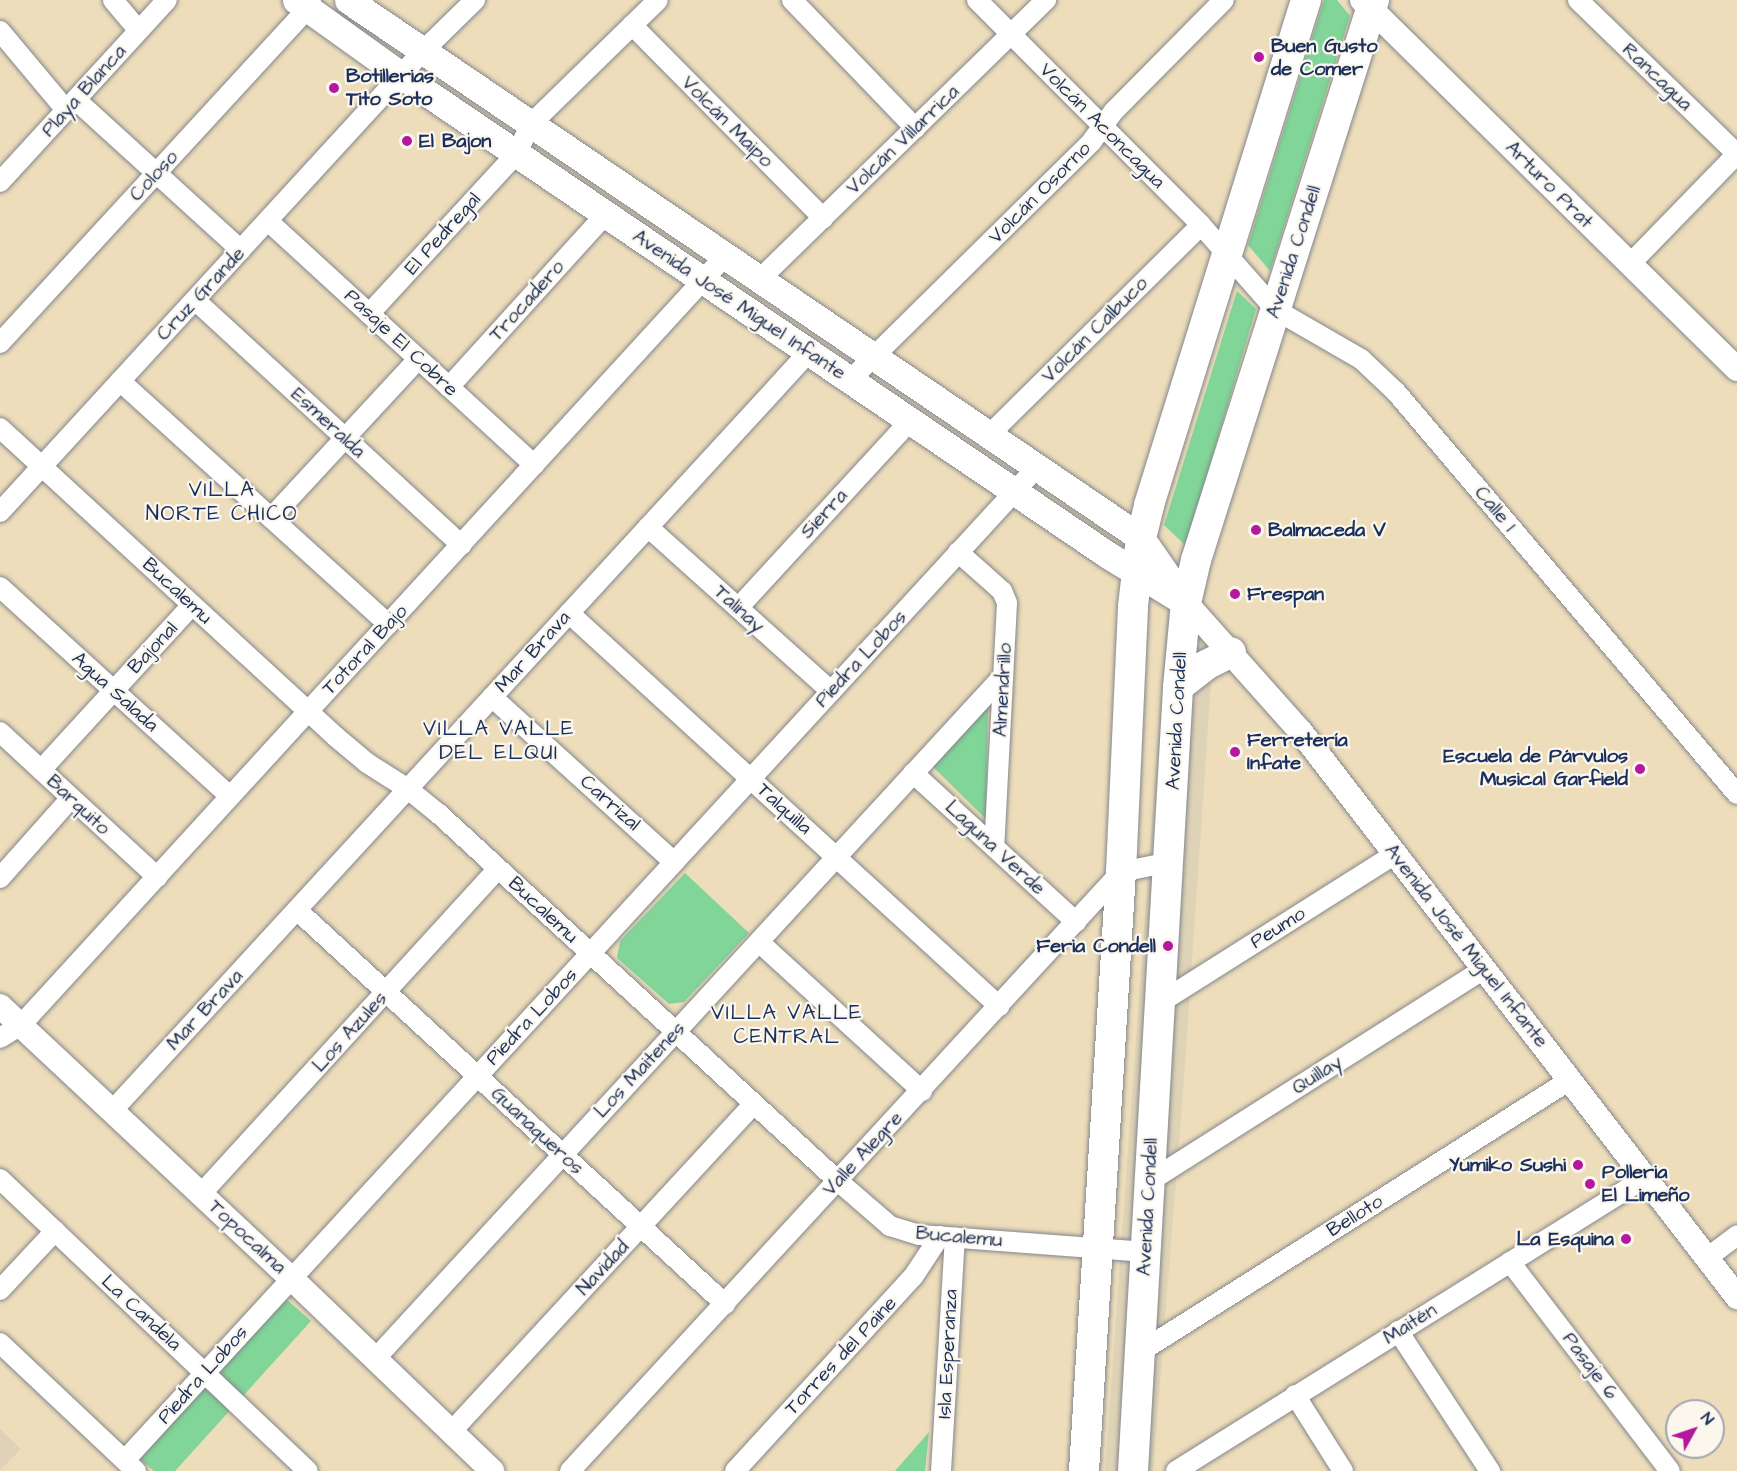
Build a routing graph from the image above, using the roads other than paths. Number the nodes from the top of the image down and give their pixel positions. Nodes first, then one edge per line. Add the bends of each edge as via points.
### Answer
1 (113, 0) edge
2 (167, 0) edge
3 (348, 0) edge
4 (475, 0) edge
5 (658, 0) edge
6 (792, 0) edge
7 (976, 0) edge
8 (1046, 0) edge
9 (1224, 0) edge
10 (1306, 0) edge
11 (1578, 0) edge
12 (305, 3) edge
13 (1369, 3) edge
14 (632, 25) junction
15 (0, 31) edge
16 (139, 31) junction
17 (1011, 34) junction
18 (423, 51) junction
19 (402, 76) junction
20 (71, 105) junction
21 (531, 124) junction
22 (1103, 126) junction
23 (915, 128) junction
24 (516, 154) junction
25 (1737, 154) edge
26 (156, 173) junction
27 (0, 183) edge
28 (606, 214) junction
29 (823, 218) junction
30 (268, 221) junction
31 (1202, 225) junction
32 (241, 250) junction
33 (1227, 252) junction
34 (725, 256) junction
35 (1630, 264) junction
36 (760, 279) junction
37 (703, 280) junction
38 (195, 300) junction
39 (1276, 310) junction
40 (369, 314) junction
41 (0, 343) edge
42 (809, 352) junction
43 (874, 357) junction
44 (418, 359) junction
45 (1734, 361) edge
46 (850, 380) junction
47 (120, 381) junction
48 (448, 387) junction
49 (910, 421) junction
50 (0, 428) edge
51 (989, 435) junction
52 (345, 438) junction
53 (534, 465) junction
54 (42, 466) junction
55 (1037, 467) junction
56 (1015, 492) junction
57 (0, 512) edge
58 (272, 518) junction
59 (648, 526) junction
60 (1141, 538) junction
61 (461, 545) junction
62 (958, 552) junction
63 (1137, 574) junction
64 (0, 587) edge
65 (1186, 603) junction
66 (192, 605) junction
67 (738, 608) junction
68 (569, 613) junction
69 (388, 624) junction
70 (1232, 652) junction
71 (1003, 676) junction
72 (1178, 687) junction
73 (114, 690) junction
74 (831, 691) junction
75 (492, 697) junction
76 (308, 711) junction
77 (0, 732) edge
78 (41, 770) junction
79 (914, 773) junction
80 (750, 779) junction
81 (408, 789) junction
82 (1737, 794) edge
83 (230, 796) junction
84 (71, 798) junction
85 (994, 847) junction
86 (1395, 854) junction
87 (837, 857) junction
88 (674, 861) junction
89 (1170, 862) junction
90 (498, 869) junction
91 (1121, 872) junction
92 (157, 877) junction
93 (0, 878) edge
94 (297, 910) junction
95 (1076, 922) junction
96 (759, 942) junction
97 (590, 953) junction
98 (1484, 969) junction
99 (386, 992) junction
100 (1161, 1002) junction
101 (0, 1006) edge
102 (999, 1006) junction
103 (21, 1025) junction
104 (676, 1032) junction
105 (0, 1038) edge
106 (477, 1076) junction
107 (1570, 1080) junction
108 (922, 1091) junction
109 (754, 1104) junction
110 (112, 1111) junction
111 (563, 1155) junction
112 (1645, 1178) junction
113 (0, 1179) edge
114 (1150, 1180) junction
115 (838, 1181) junction
116 (201, 1194) junction
117 (641, 1226) junction
118 (55, 1231) junction
119 (1737, 1235) edge
120 (947, 1237) junction
121 (1097, 1248) junction
122 (1146, 1252) junction
123 (1707, 1258) junction
124 (1510, 1262) junction
125 (291, 1278) junction
126 (0, 1290) edge
127 (1737, 1297) edge
128 (725, 1304) junction
129 (1398, 1331) junction
130 (0, 1343) edge
131 (1140, 1352) junction
132 (375, 1359) junction
133 (204, 1373) junction
134 (1295, 1395) junction
135 (452, 1432) junction
136 (130, 1466) edge
137 (1178, 1470) edge
138 (308, 1471) edge
139 (492, 1471) edge
140 (570, 1471) edge
141 (735, 1471) edge
142 (941, 1471) edge
143 (1084, 1471) edge
144 (1133, 1471) edge
145 (1343, 1471) edge
146 (1490, 1471) edge
147 (1670, 1471) edge

1 - 16 street
2 - 16 street, Playa Blanca
3 - 18 main road, Avenida José Miguel Infante
4 - 18 street, Cruz Grande
5 - 14 street, El Pedregal
6 - 23 street
7 - 17 street, Volcán Aconcagua
8 - 17 street, Volcán Villarrica
9 - 22 street, Volcán Osorno
10 - 33 main road
11 - 25 street, Rancagua
12 - 19 main road, Avenida José Miguel Infante
12 - 26 street, Coloso
13 - 35 street, Arturo Prat
13 - 39 main road, Avenida Condell
14 - 21 street, El Pedregal
14 - 29 street, Volcán Maipo
15 - 20 street
16 - 20 street, Playa Blanca
17 - 22 street, Volcán Aconcagua
17 - 23 street, Volcán Villarrica
18 - 19 street, Cruz Grande
18 - 21 main road, Avenida José Miguel Infante
19 - 24 main road, Avenida José Miguel Infante
19 - 30 street, Cruz Grande
20 - 26 street
20 - 27 street, Playa Blanca
21 - 24 street, El Pedregal
21 - 34 main road, Avenida José Miguel Infante
22 - 31 street, Volcán Aconcagua
22 - 43 street, Volcán Osorno
23 - 29 street, Volcán Villarrica
24 - 28 main road, Avenida José Miguel Infante
24 - 40 street, El Pedregal
25 - 35 street
26 - 32 street
26 - 41 street, Coloso
28 - 37 main road, Avenida José Miguel Infante
28 - 48 street, Trocadero
29 - 36 street, Volcán Villarrica
30 - 32 street, Cruz Grande
30 - 40 street, Pasaje El Cobre
31 - 33 street, Volcán Aconcagua
31 - 51 street, Volcán Calbuco
32 - 38 street, Cruz Grande
33 - 39 street, Calle 1
33 - 60 main road
34 - 36 main road, Avenida José Miguel Infante
34 - 37 street, Totoral Bajo
35 - 45 street, Arturo Prat
36 - 43 main road, Avenida José Miguel Infante
37 - 42 main road, Avenida José Miguel Infante
37 - 53 street, Totoral Bajo
38 - 47 street, Cruz Grande
38 - 52 street, Esmeralda
39 - 65 main road, Avenida Condell
39 - 82 street, Calle 1 via 1361,359 1390,386
40 - 44 street, Pasaje El Cobre
42 - 46 main road, Avenida José Miguel Infante
42 - 59 street, Mar Brava
43 - 46 street, Volcán Osorno
43 - 51 main road, Avenida José Miguel Infante
44 - 48 street, Pasaje El Cobre
44 - 52 street
46 - 49 main road, Avenida José Miguel Infante
47 - 54 street, Cruz Grande
47 - 58 street
48 - 53 street, Pasaje El Cobre
49 - 56 main road, Avenida José Miguel Infante
49 - 67 street, Sierra
50 - 54 street, Bucalemu
51 - 55 main road, Avenida José Miguel Infante
52 - 58 street
52 - 61 street, Esmeralda
53 - 61 street, Totoral Bajo
54 - 57 street, Cruz Grande
54 - 66 street, Bucalemu
55 - 56 street, Piedra Lobos
55 - 60 main road, Avenida José Miguel Infante
56 - 62 street, Piedra Lobos
56 - 63 main road, Avenida José Miguel Infante
58 - 69 street
59 - 67 street, Talinay
59 - 68 street, Mar Brava
60 - 63 main road
60 - 65 main road, Avenida José Miguel Infante
61 - 69 street, Totoral Bajo
62 - 71 street, Almendrillo via 1005,597
62 - 74 street, Piedra Lobos
63 - 65 main road, Avenida José Miguel Infante
63 - 91 main road
64 - 73 street, Agua Salada
65 - 70 street, Avenida José Miguel Infante
65 - 72 main road, Avenida Condell
66 - 73 street, Bajonal
66 - 76 street, Bucalemu
67 - 74 street, Talinay
68 - 75 street, Mar Brava
68 - 80 street, Talquilla
69 - 76 street, Totoral Bajo
70 - 72 main road
70 - 86 street, Avenida José Miguel Infante via 1301,732
71 - 79 street, Los Maitenes
71 - 85 street, Almendrillo
72 - 89 main road, Avenida Condell
73 - 78 street, Bajonal
73 - 83 street, Agua Salada
74 - 80 street, Piedra Lobos
75 - 81 street, Mar Brava
75 - 88 street, Carrizal
76 - 81 street, Bucalemu via 360,758
76 - 83 street, Totoral Bajo
77 - 78 street, Barquito
78 - 84 street, Barquito
79 - 85 street, Laguna Verde
79 - 87 street, Los Maitenes
80 - 87 street, Talquilla
80 - 88 street, Piedra Lobos
81 - 90 street, Bucalemu
81 - 94 street, Mar Brava
83 - 92 street, Totoral Bajo
84 - 92 street, Barquito
84 - 93 street
85 - 95 street, Laguna Verde
86 - 98 street, Avenida José Miguel Infante
86 - 100 street, Peumo
87 - 96 street, Los Maitenes
87 - 102 street, Talquilla
88 - 97 street, Piedra Lobos
89 - 91 street
89 - 100 main road, Avenida Condell
90 - 97 street, Bucalemu
90 - 99 street, Los Azules
91 - 95 street, Valle Alegre
91 - 121 main road
92 - 103 street, Totoral Bajo
94 - 99 street, Guanaqueros
94 - 110 street, Mar Brava
95 - 102 street, Valle Alegre
96 - 104 street, Los Maitenes
96 - 108 street
97 - 104 street, Bucalemu
97 - 106 street, Piedra Lobos
98 - 107 street, Avenida José Miguel Infante
98 - 114 street, Quillay
99 - 106 street, Guanaqueros
99 - 116 street, Los Azules
100 - 114 main road, Avenida Condell
101 - 103 street, Topocalma
102 - 108 street, Valle Alegre
103 - 105 street, Totoral Bajo
103 - 110 street, Topocalma
104 - 109 street, Bucalemu
104 - 111 street, Los Maitenes
106 - 111 street, Guanaqueros
106 - 125 street, Piedra Lobos
107 - 112 street, Avenida José Miguel Infante
107 - 131 street, Belloto
108 - 115 street, Valle Alegre
109 - 115 street, Bucalemu
109 - 117 street, Navidad
110 - 116 street, Topocalma
111 - 117 street, Guanaqueros
111 - 132 street, Los Maitenes
112 - 123 street, Avenida José Miguel Infante
112 - 124 street, Maitén
113 - 118 street, La Candela
114 - 122 main road, Avenida Condell
115 - 120 street, Bucalemu via 890,1226 909,1233
115 - 128 street, Valle Alegre
116 - 125 street, Topocalma
117 - 128 street, Guanaqueros
117 - 135 street, Navidad
118 - 126 street
118 - 133 street, La Candela
119 - 123 street
120 - 121 street, Bucalemu
120 - 141 street, Torres del Paine
120 - 142 street, Isla Esperanza
121 - 122 street, Bucalemu
121 - 143 main road
122 - 131 main road, Avenida Condell
123 - 127 street, Avenida José Miguel Infante
124 - 129 street, Maitén
124 - 147 street, Pasaje 6
125 - 132 street, Topocalma
125 - 133 street, Piedra Lobos
128 - 140 street, Valle Alegre
129 - 134 street, Maitén
129 - 146 street
130 - 136 street
131 - 144 main road, Avenida Condell
132 - 135 street, Topocalma
133 - 136 street, Piedra Lobos
133 - 138 street, La Candela
134 - 137 street, Maitén
134 - 145 street
135 - 139 street, Topocalma

